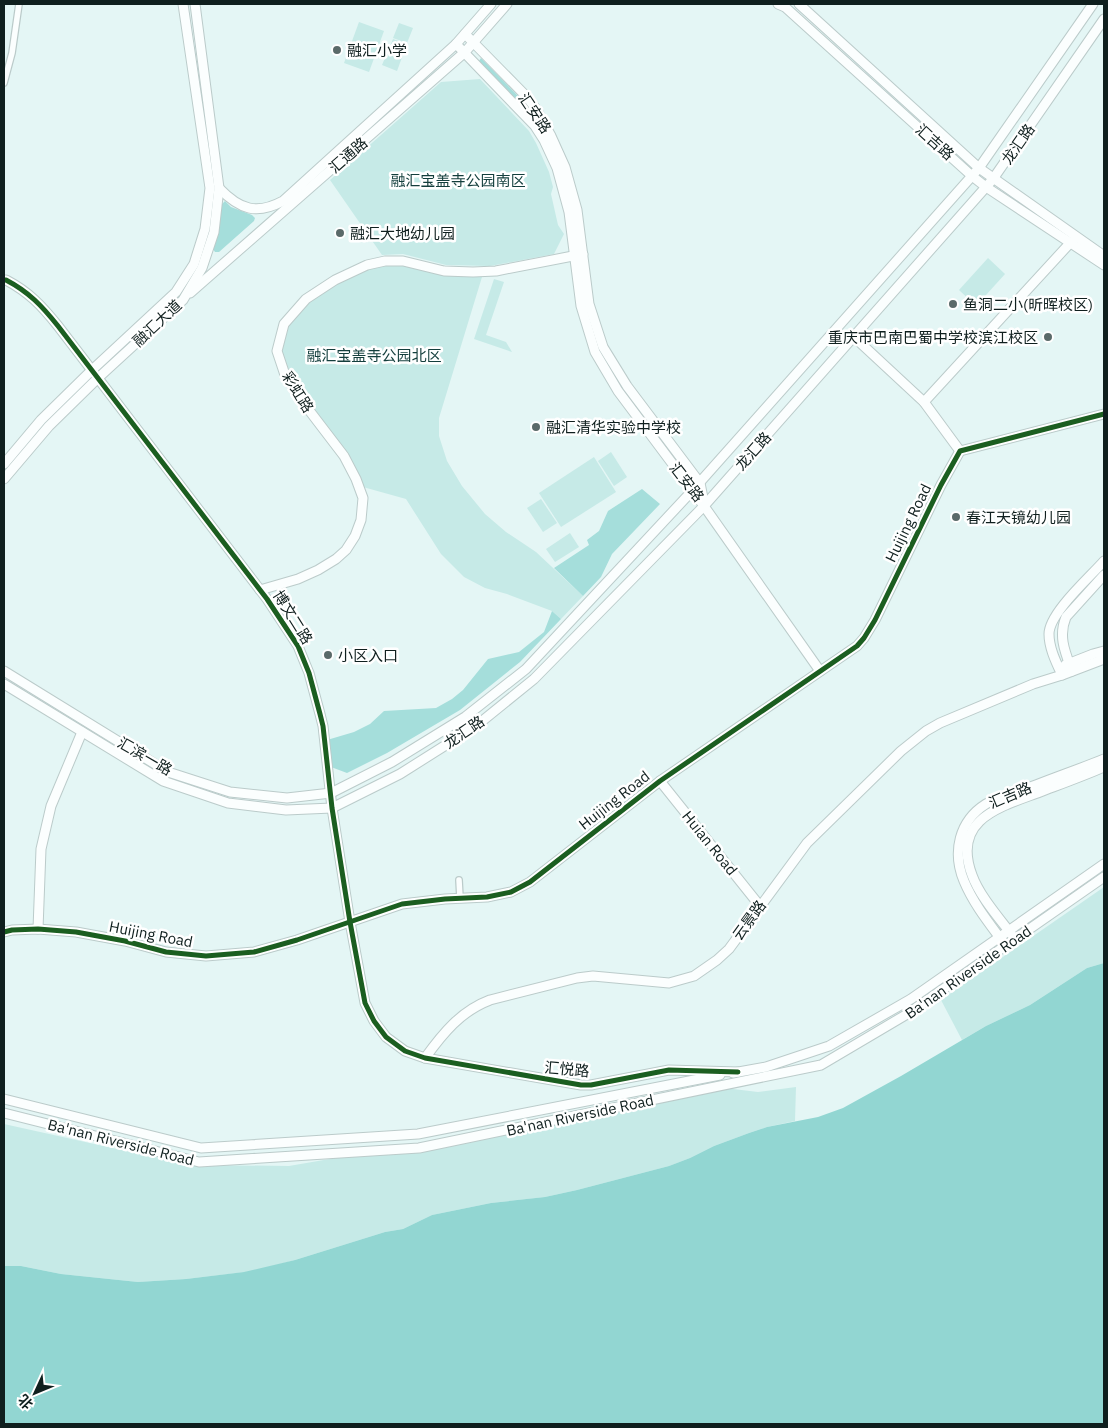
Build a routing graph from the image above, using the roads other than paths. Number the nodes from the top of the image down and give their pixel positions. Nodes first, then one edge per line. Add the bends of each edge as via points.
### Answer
1 (19, 4) edge
2 (183, 4) edge
3 (195, 4) edge
4 (491, 4) edge
5 (506, 4) edge
6 (778, 4) edge
7 (799, 4) edge
8 (1093, 4) edge
9 (1104, 19) edge
10 (465, 34) junction
11 (474, 42) junction
12 (456, 44) junction
13 (465, 52) junction
14 (4, 84) edge
15 (979, 168) junction
16 (972, 176) junction
17 (993, 179) junction
18 (219, 188) junction
19 (986, 188) junction
20 (1071, 242) junction
21 (579, 254) junction
22 (1104, 256) edge
23 (1104, 265) edge
24 (4, 280) edge
25 (183, 300) junction
26 (854, 336) junction
27 (92, 370) junction
28 (98, 378) junction
29 (924, 402) junction
30 (1104, 414) edge
31 (960, 450) junction
32 (4, 464) edge
33 (4, 479) edge
34 (700, 483) junction
35 (692, 491) junction
36 (704, 506) junction
37 (1104, 561) edge
38 (1104, 575) edge
39 (260, 590) junction
40 (1104, 651) edge
41 (1104, 659) edge
42 (1071, 667) junction
43 (4, 671) edge
44 (820, 671) junction
45 (1060, 671) junction
46 (4, 684) edge
47 (82, 732) junction
48 (1104, 759) edge
49 (1104, 768) edge
50 (660, 781) junction
51 (331, 794) junction
52 (332, 808) junction
53 (1104, 864) edge
54 (1104, 877) edge
55 (460, 880) dead end
56 (460, 898) junction
57 (760, 906) junction
58 (350, 922) junction
59 (38, 929) junction
60 (1009, 931) junction
61 (4, 932) edge
62 (1000, 938) junction
63 (1015, 939) junction
64 (1006, 946) junction
65 (425, 1058) junction
66 (738, 1072) junction
67 (4, 1099) edge
68 (4, 1113) edge

1 - 14 street
2 - 27 street, 融汇大道 via 210,188 205,229 194,264 176,292
3 - 18 street, 融汇大道
4 - 10 street, 汇通路
5 - 11 street, 汇通路
6 - 16 street, 汇吉路
7 - 15 street, 汇吉路
8 - 15 street, 龙汇路
9 - 17 street, 龙汇路
10 - 11 street, 汇安路
10 - 12 street, 汇通路
11 - 13 street, 汇通路
11 - 21 street, 汇安路 via 527,97 551,136 566,167 575,201
12 - 13 street, 汇安路
12 - 18 street, 汇通路 via 284,202 262,210 249,209
13 - 21 street, 汇安路 via 524,113 544,140 557,168
13 - 25 street, 汇通路
15 - 16 street, 龙汇路
15 - 17 street, 汇吉路
16 - 19 street, 汇吉路
16 - 34 street, 龙汇路
17 - 19 street, 龙汇路
17 - 22 street, 汇吉路
18 - 25 street, 融汇大道 via 214,232 202,268
19 - 20 street, 汇吉路
19 - 26 street, 龙汇路
20 - 23 street, 汇吉路
20 - 29 street
21 - 34 street, 汇安路 via 589,304 604,347 627,386
21 - 35 street, 汇安路 via 581,306 595,352 618,391
21 - 39 street, 彩虹路 via 496,271 473,272 444,271 403,261 385,261 351,272 306,299 284,324 277,351 285,376 344,456 356,479 363,498 361,520 355,536 336,559 298,579
24 - 27 street, 博文二路 via 22,288 43,307
25 - 28 street, 融汇大道
26 - 29 street
26 - 36 street, 龙汇路
27 - 28 street, 博文二路
27 - 32 street, 融汇大道 via 41,420
28 - 33 street, 融汇大道 via 49,426
28 - 39 street, 博文二路
29 - 31 street
30 - 31 street
31 - 44 street, Huijing Road via 871,629 857,646
34 - 35 street, 龙汇路
34 - 36 street, 汇安路
35 - 36 street, 汇安路
35 - 51 street, 龙汇路 via 526,669 465,717 392,762
36 - 44 street
36 - 52 street, 龙汇路 via 534,679 476,726 400,774
37 - 45 street via 1052,621 1050,645
38 - 42 street via 1062,625 1064,651
39 - 51 street, 博文二路 via 298,646 309,673 323,726
40 - 42 street
41 - 42 street
42 - 45 street
43 - 51 street, 汇滨一路 via 168,772 230,792 287,798
44 - 50 street, Huijing Road
45 - 57 street, 云景路 via 940,723 914,740 807,843
46 - 47 street, 汇滨一路
47 - 52 street, 汇滨一路 via 163,781 228,803 286,810
47 - 59 street via 51,806 41,849
48 - 62 street, 汇吉路 via 994,800 968,820 958,842 959,868 971,895
49 - 60 street, 汇吉路 via 998,808 982,819 972,832 967,856 972,877
50 - 56 street, Huijing Road via 530,882 511,892
50 - 57 street, Huian Road
51 - 52 street, 博文二路
52 - 58 street, 博文二路
53 - 60 street, Ba'nan Riverside Road
54 - 63 street, Ba'nan Riverside Road
55 - 56 street
56 - 58 street, Huijing Road via 402,904
57 - 65 street, 云景路 via 728,949 694,976 669,983 593,976 490,1000 477,1005 456,1021
58 - 59 street, Huijing Road via 254,952 206,956 166,952 76,932
58 - 65 street, 博文二路 via 365,1003 374,1021 386,1037 405,1051
59 - 61 street, Huijing Road
60 - 62 street, Ba'nan Riverside Road
60 - 63 street, 汇吉路
62 - 64 street, 汇吉路
62 - 66 street, Ba'nan Riverside Road via 911,999 829,1046 766,1067
63 - 64 street, Ba'nan Riverside Road
64 - 68 street, Ba'nan Riverside Road via 909,1013 821,1064 419,1148 200,1162
65 - 66 street, 汇悦路 via 581,1086 669,1070
66 - 67 street, Ba'nan Riverside Road via 418,1134 201,1148

